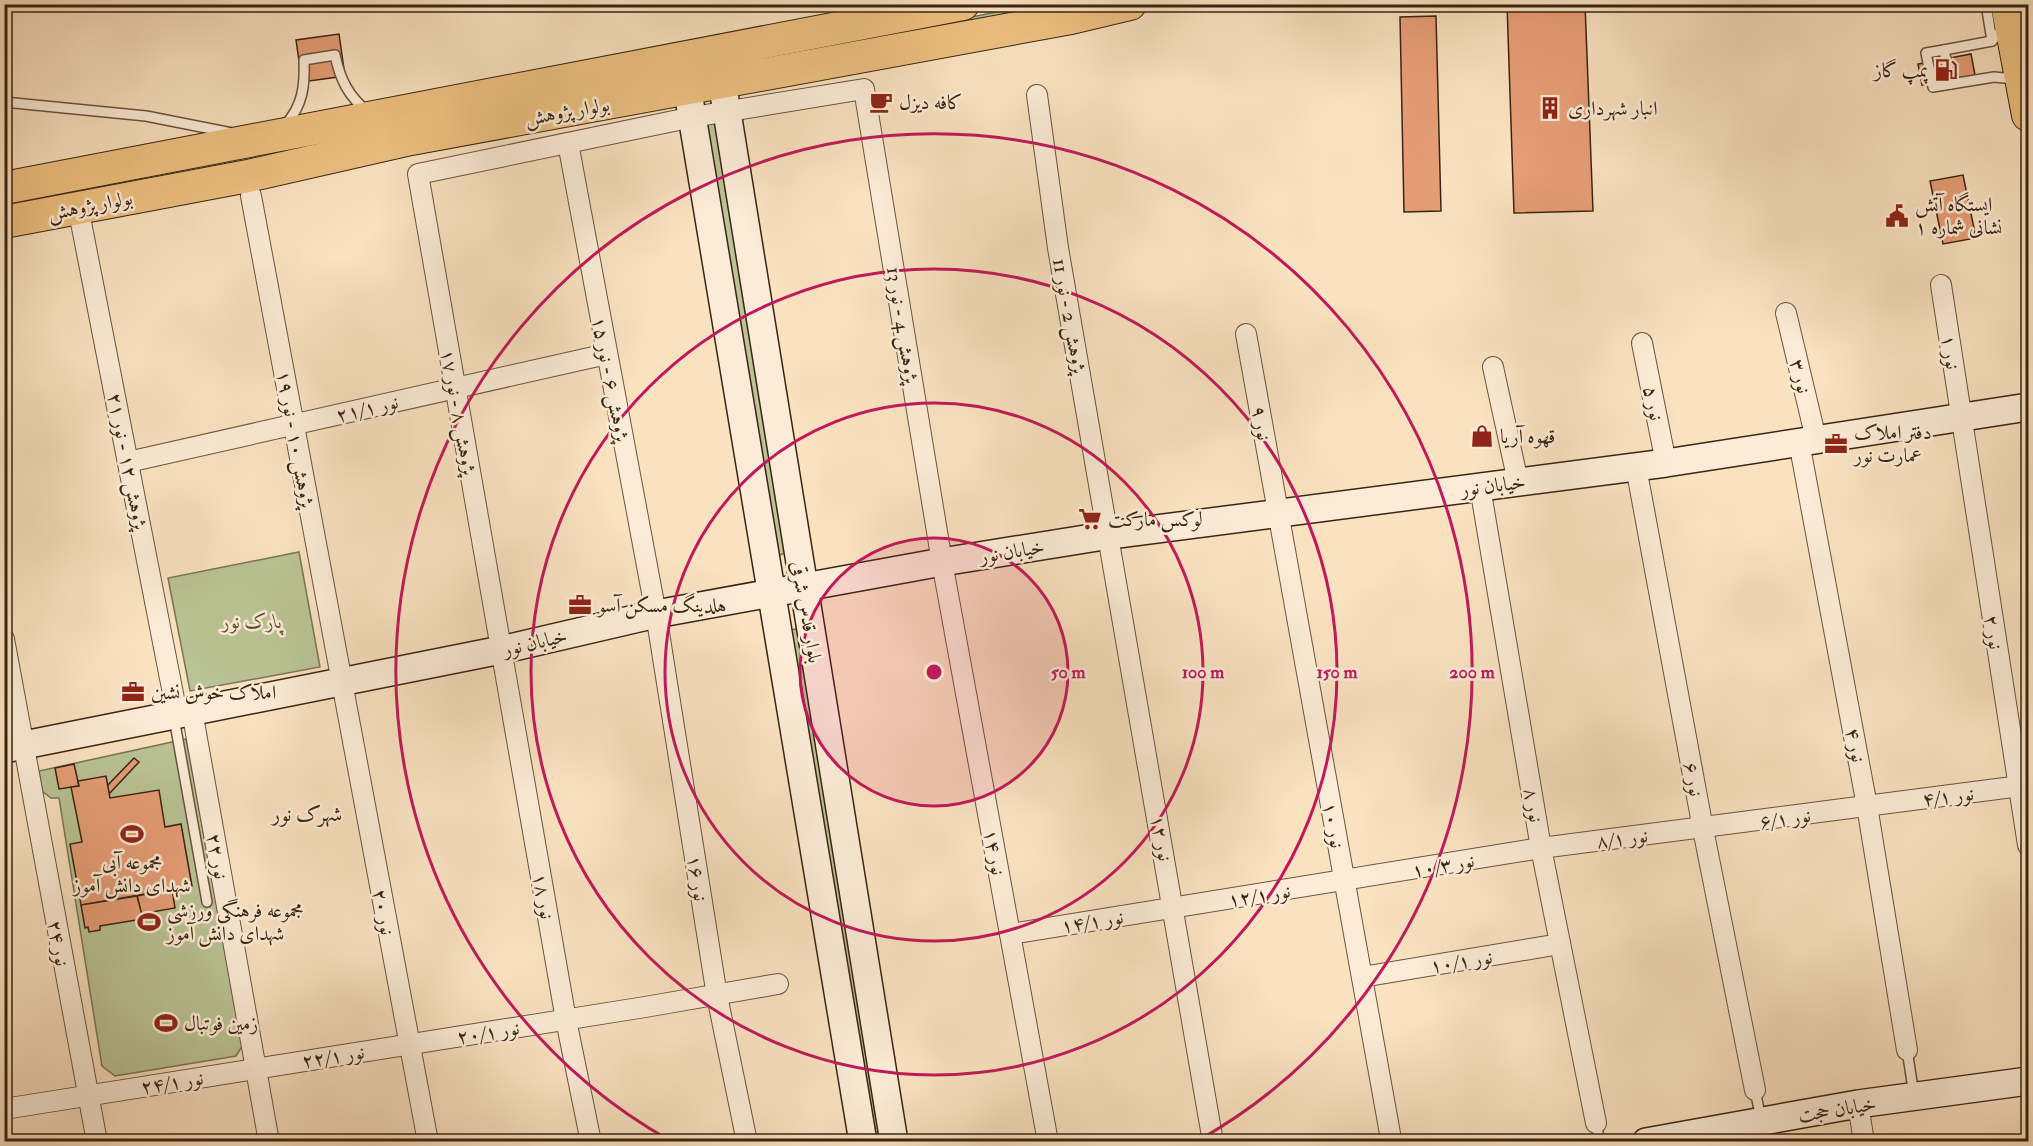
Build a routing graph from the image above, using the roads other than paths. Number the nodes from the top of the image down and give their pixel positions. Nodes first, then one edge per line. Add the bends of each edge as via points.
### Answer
1 (963, 4) edge
2 (1130, 4) edge
3 (2001, 8) edge
4 (1992, 41) junction
5 (1944, 50) junction
6 (683, 58) junction
7 (2022, 81) junction
8 (722, 82) junction
9 (1951, 84) junction
10 (1037, 95) dead end
11 (4, 102) edge
12 (690, 103) junction
13 (2028, 115) edge
14 (380, 118) junction
15 (265, 139) junction
16 (568, 144) junction
17 (4, 188) edge
18 (251, 196) dead end
19 (78, 207) junction
20 (4, 222) edge
21 (1941, 285) dead end
22 (1786, 312) dead end
23 (1246, 334) dead end
24 (1642, 343) dead end
25 (607, 354) junction
26 (1493, 367) dead end
27 (455, 388) junction
28 (2028, 407) edge
29 (1962, 418) junction
30 (293, 424) junction
31 (1808, 441) junction
32 (128, 462) junction
33 (1666, 463) junction
34 (1636, 467) junction
35 (1518, 482) junction
36 (1480, 487) junction
37 (1278, 512) junction
38 (1110, 535) junction
39 (942, 562) junction
40 (802, 588) junction
41 (772, 592) junction
42 (656, 614) junction
43 (4, 639) edge
44 (501, 650) junction
45 (340, 682) junction
46 (181, 714) junction
47 (14, 747) edge
48 (2023, 786) edge
49 (1867, 806) junction
50 (1703, 829) junction
51 (2028, 845) edge
52 (1541, 848) junction
53 (1344, 881) junction
54 (207, 902) dead end
55 (1174, 908) junction
56 (1010, 934) junction
57 (1560, 944) junction
58 (1362, 977) junction
59 (778, 984) dead end
60 (717, 996) junction
61 (566, 1020) junction
62 (410, 1044) junction
63 (1907, 1050) joint
64 (256, 1069) junction
65 (2028, 1081) edge
66 (1755, 1090) joint
67 (87, 1095) junction
68 (1914, 1097) junction
69 (1858, 1104) junction
70 (4, 1108) edge
71 (1761, 1121) junction
72 (1598, 1132) edge
73 (1392, 1140) edge
74 (1660, 1140) edge
75 (97, 1142) edge
76 (269, 1142) edge
77 (428, 1142) edge
78 (591, 1142) edge
79 (747, 1142) edge
80 (863, 1142) edge
81 (894, 1142) edge
82 (1048, 1142) edge
83 (1213, 1142) edge
84 (1864, 1142) edge

1 - 8 main road, بولوار پژوهش
2 - 8 main road, بولوار پژوهش
3 - 4 lane
3 - 4 lane
3 - 7 main road
4 - 5 lane
5 - 9 lane
5 - 9 lane via 1926,52 1933,87
6 - 8 main road, بولوار پژوهش
6 - 12 main road, بلوار قدس شرقی
6 - 14 main road, بولوار پژوهش
7 - 9 lane via 1994,77
7 - 13 main road
8 - 12 main road, بولوار پژوهش
8 - 39 street, پژوهش 4 - نور 13 via 864,89
8 - 40 main road, بلوار قدس شرقی
10 - 38 street, پژوهش 2 - نور 11 via 1058,248
11 - 15 lane via 146,116
12 - 16 street
12 - 19 main road, بولوار پژوهش via 411,140 248,176
12 - 41 main road, بلوار قدس شرقی
14 - 15 main road, بولوار پژوهش
14 - 15 lane via 366,111 347,90 340,79 335,55 304,60 305,86 292,117
15 - 17 main road, بولوار پژوهش
16 - 25 street, پژوهش ۶ - نور ۱۵
16 - 27 street, پژوهش ۸ - نور ۱۷ via 417,174
18 - 30 street, پژوهش ۱۰ - نور ۱۹
19 - 20 main road, بولوار پژوهش
19 - 32 street, پژوهش ۱۲ - نور ۲۱
21 - 29 street, نور ۱
22 - 31 street, نور ۳
23 - 37 street, نور ۹
24 - 33 street, نور ۵
25 - 27 street, نور ۲۱/۱
25 - 42 street, پژوهش ۶ - نور ۱۵
26 - 35 street
27 - 30 street, نور ۲۱/۱
27 - 44 street, پژوهش ۸ - نور ۱۷
28 - 29 main road, خیابان نور
29 - 31 main road, خیابان نور
29 - 48 street, نور ۲
30 - 32 street, نور ۲۱/۱
30 - 45 street, پژوهش ۱۰ - نور ۱۹
31 - 33 main road, خیابان نور
31 - 49 street, نور ۴
32 - 46 street, پژوهش ۱۲ - نور ۲۱
33 - 34 main road, خیابان نور
34 - 35 main road, خیابان نور
34 - 50 street, نور ۶
35 - 36 main road, خیابان نور
36 - 37 main road, خیابان نور
36 - 52 street, نور ۸
37 - 38 main road, خیابان نور
37 - 53 street, نور ۱۰
38 - 39 main road, خیابان نور
38 - 55 street, نور ۱۲
39 - 40 main road, خیابان نور
39 - 56 street, نور ۱۴
40 - 41 main road, خیابان نور
40 - 81 main road, بلوار قدس شرقی
41 - 42 main road, خیابان نور
41 - 80 main road, بلوار قدس شرقی
42 - 44 main road, خیابان نور
42 - 60 street, نور ۱۶
43 - 47 street, نور ۲۴
44 - 45 main road, خیابان نور
44 - 61 street, نور ۱۸
45 - 46 main road, خیابان نور
45 - 62 street, نور ۲۰
46 - 47 main road, خیابان نور
46 - 54 lane
46 - 64 street, نور ۲۲
47 - 67 street, نور ۲۴
48 - 49 street, نور ۴/۱
48 - 51 street, نور ۲
49 - 50 street, نور ۶/۱
49 - 63 street, نور ۴
50 - 52 street, نور ۸/۱
50 - 66 street, نور ۶
52 - 53 street, نور ۱۰/۳
52 - 57 street, نور ۸
53 - 55 street, نور ۱۲/۱
53 - 58 street, نور ۱۰
55 - 56 street, نور ۱۴/۱
55 - 83 street, نور ۱۲
56 - 82 street, نور ۱۴
57 - 58 street, نور ۱۰/۱
57 - 72 street, نور ۸
58 - 73 street, نور ۱۰
59 - 60 street, نور ۲۰/۱
60 - 61 street, نور ۲۰/۱
60 - 79 street, نور ۱۶
61 - 62 street, نور ۲۰/۱
61 - 78 street, نور ۱۸
62 - 64 street, نور ۲۲/۱
62 - 77 street, نور ۲۰
63 - 68 lane
64 - 67 street, نور ۲۴/۱
64 - 76 street, نور ۲۲
65 - 68 main road, خیابان حجت
66 - 71 lane
67 - 70 street, نور ۲۴/۱
67 - 75 street, نور ۲۴
68 - 69 main road, خیابان حجت
69 - 71 main road, خیابان حجت
69 - 84 street
71 - 74 main road, خیابان حجت

